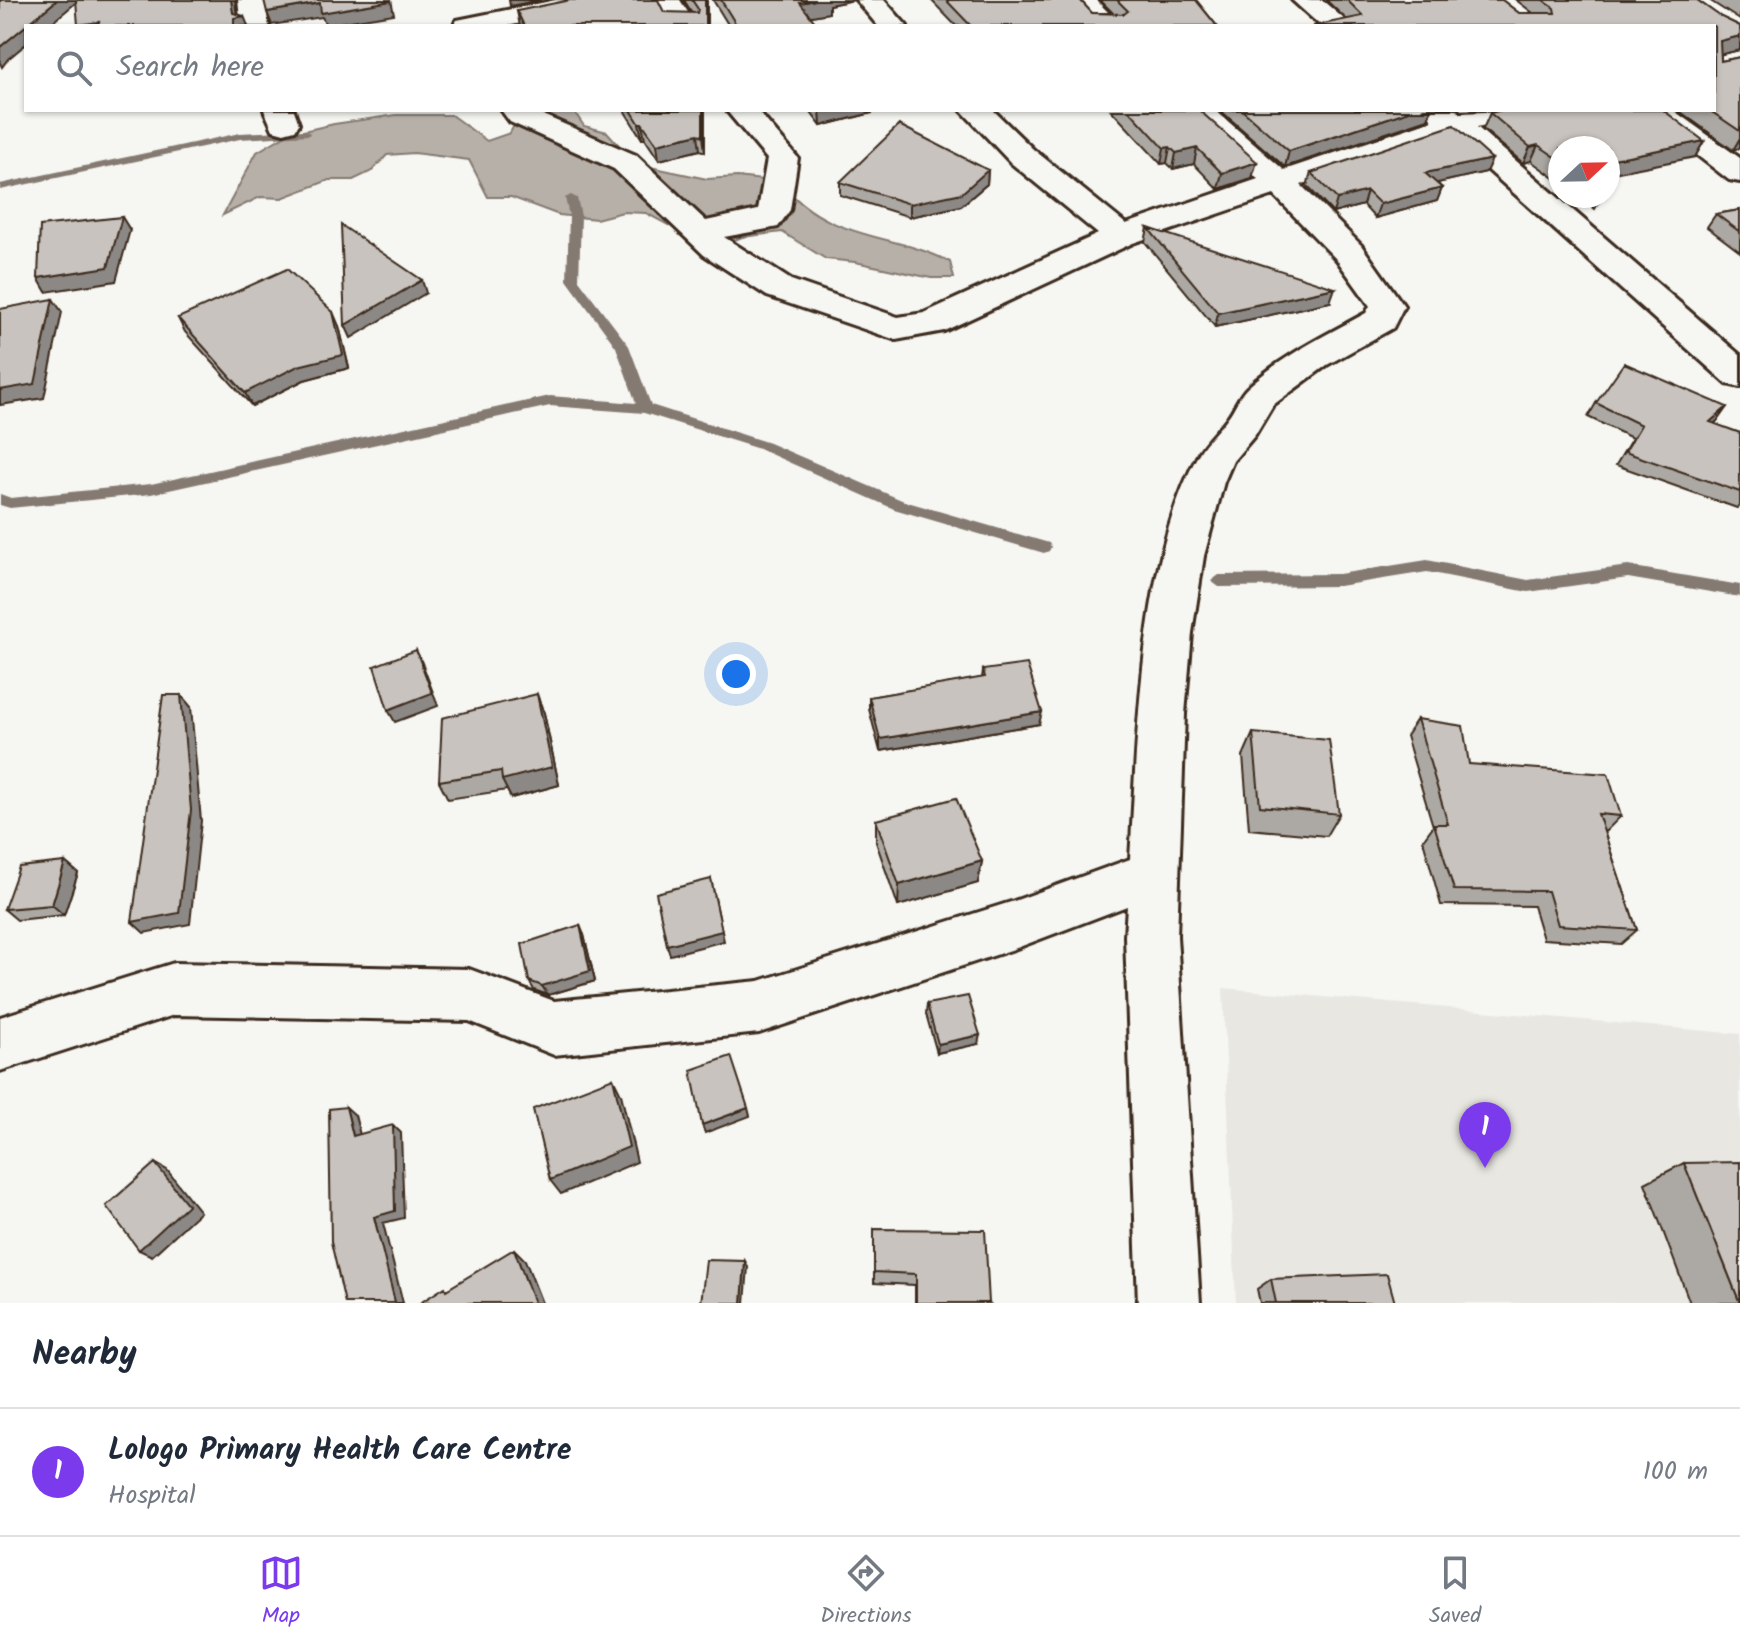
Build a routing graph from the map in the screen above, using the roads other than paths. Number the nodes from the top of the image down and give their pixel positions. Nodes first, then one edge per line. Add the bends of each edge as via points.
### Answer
1 (251, 0) edge
2 (595, 0) edge
3 (667, 0) edge
4 (869, 0) edge
5 (1080, 0) edge
6 (1305, 0) edge
7 (473, 19) edge
8 (255, 24) edge
9 (682, 24) edge
10 (891, 24) edge
11 (1106, 24) edge
12 (1335, 24) edge
13 (517, 112) edge
14 (743, 112) edge
15 (978, 112) edge
16 (1200, 112) edge
17 (1496, 112) edge
18 (1657, 112) edge
19 (1447, 117) edge
20 (1740, 173) edge
21 (1277, 183) junction
22 (698, 232) junction
23 (1121, 236) junction
24 (1740, 375) edge
25 (1154, 873) junction
26 (0, 1044) edge
27 (1169, 1303) edge

1 - 8 street
2 - 7 street
3 - 9 street
4 - 10 street
5 - 11 street
6 - 12 street
13 - 22 street via 625,162
14 - 22 street via 783,158 774,210 767,220
15 - 23 street via 1022,156
16 - 21 street
17 - 19 street
18 - 20 street
19 - 21 street
19 - 24 street
21 - 23 street
21 - 25 street via 1344,248 1387,306 1381,320 1314,357 1259,397 1204,482 1183,556 1170,633
22 - 23 street via 779,288 896,329 932,323
25 - 26 street via 1014,925 759,1007 554,1028 469,995 174,989
25 - 27 street via 1151,936

